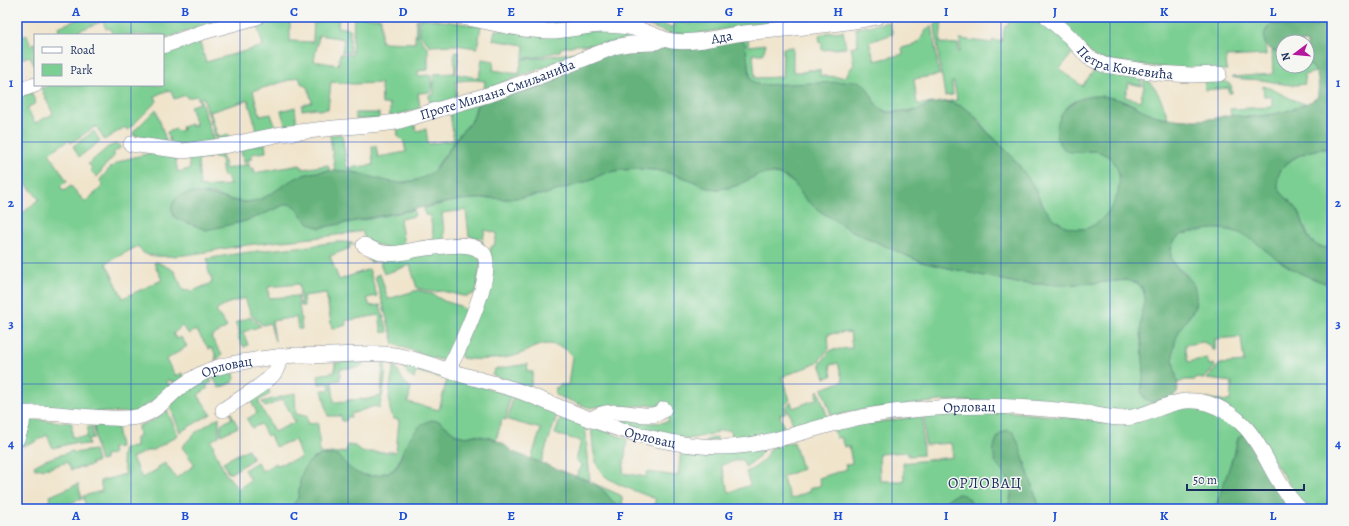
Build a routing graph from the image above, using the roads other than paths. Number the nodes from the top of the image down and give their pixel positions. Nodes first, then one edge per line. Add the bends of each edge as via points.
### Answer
1 (257, 17) edge
2 (463, 17) edge
3 (877, 17) edge
4 (1047, 17) edge
5 (661, 38) junction
6 (164, 46) edge
7 (1219, 74) dead end
8 (34, 85) edge
9 (17, 91) edge
10 (131, 144) dead end
11 (364, 245) dead end
12 (280, 356) junction
13 (448, 370) junction
14 (664, 409) dead end
15 (223, 410) dead end
16 (20, 414) edge
17 (591, 420) junction
18 (17, 438) edge
19 (1300, 509) edge

1 - 6 street
2 - 5 street via 538,31 603,25 637,29
3 - 5 street, Ада via 701,40 672,41
4 - 7 street, Петра Коњевића via 1088,57 1104,65 1158,73
5 - 10 street, Проте Милана Смиљанића via 653,43 614,47 494,93 396,122 281,134 183,151
8 - 9 street
11 - 13 street via 394,254 459,245 478,249 484,254 487,263 482,291
12 - 13 street, Орловац via 386,354
12 - 15 street via 272,375
12 - 16 street, Орловац via 214,368 200,374 143,416 107,418 41,412
13 - 17 street, Орловац via 513,389
14 - 17 street, Орловац via 656,415 605,412
16 - 18 street via 22,426
17 - 19 street, Орловац via 648,438 716,447 785,438 840,421 872,415 926,409 980,406 1028,408 1081,412 1124,419 1178,401 1205,403 1231,414 1250,432 1281,487

